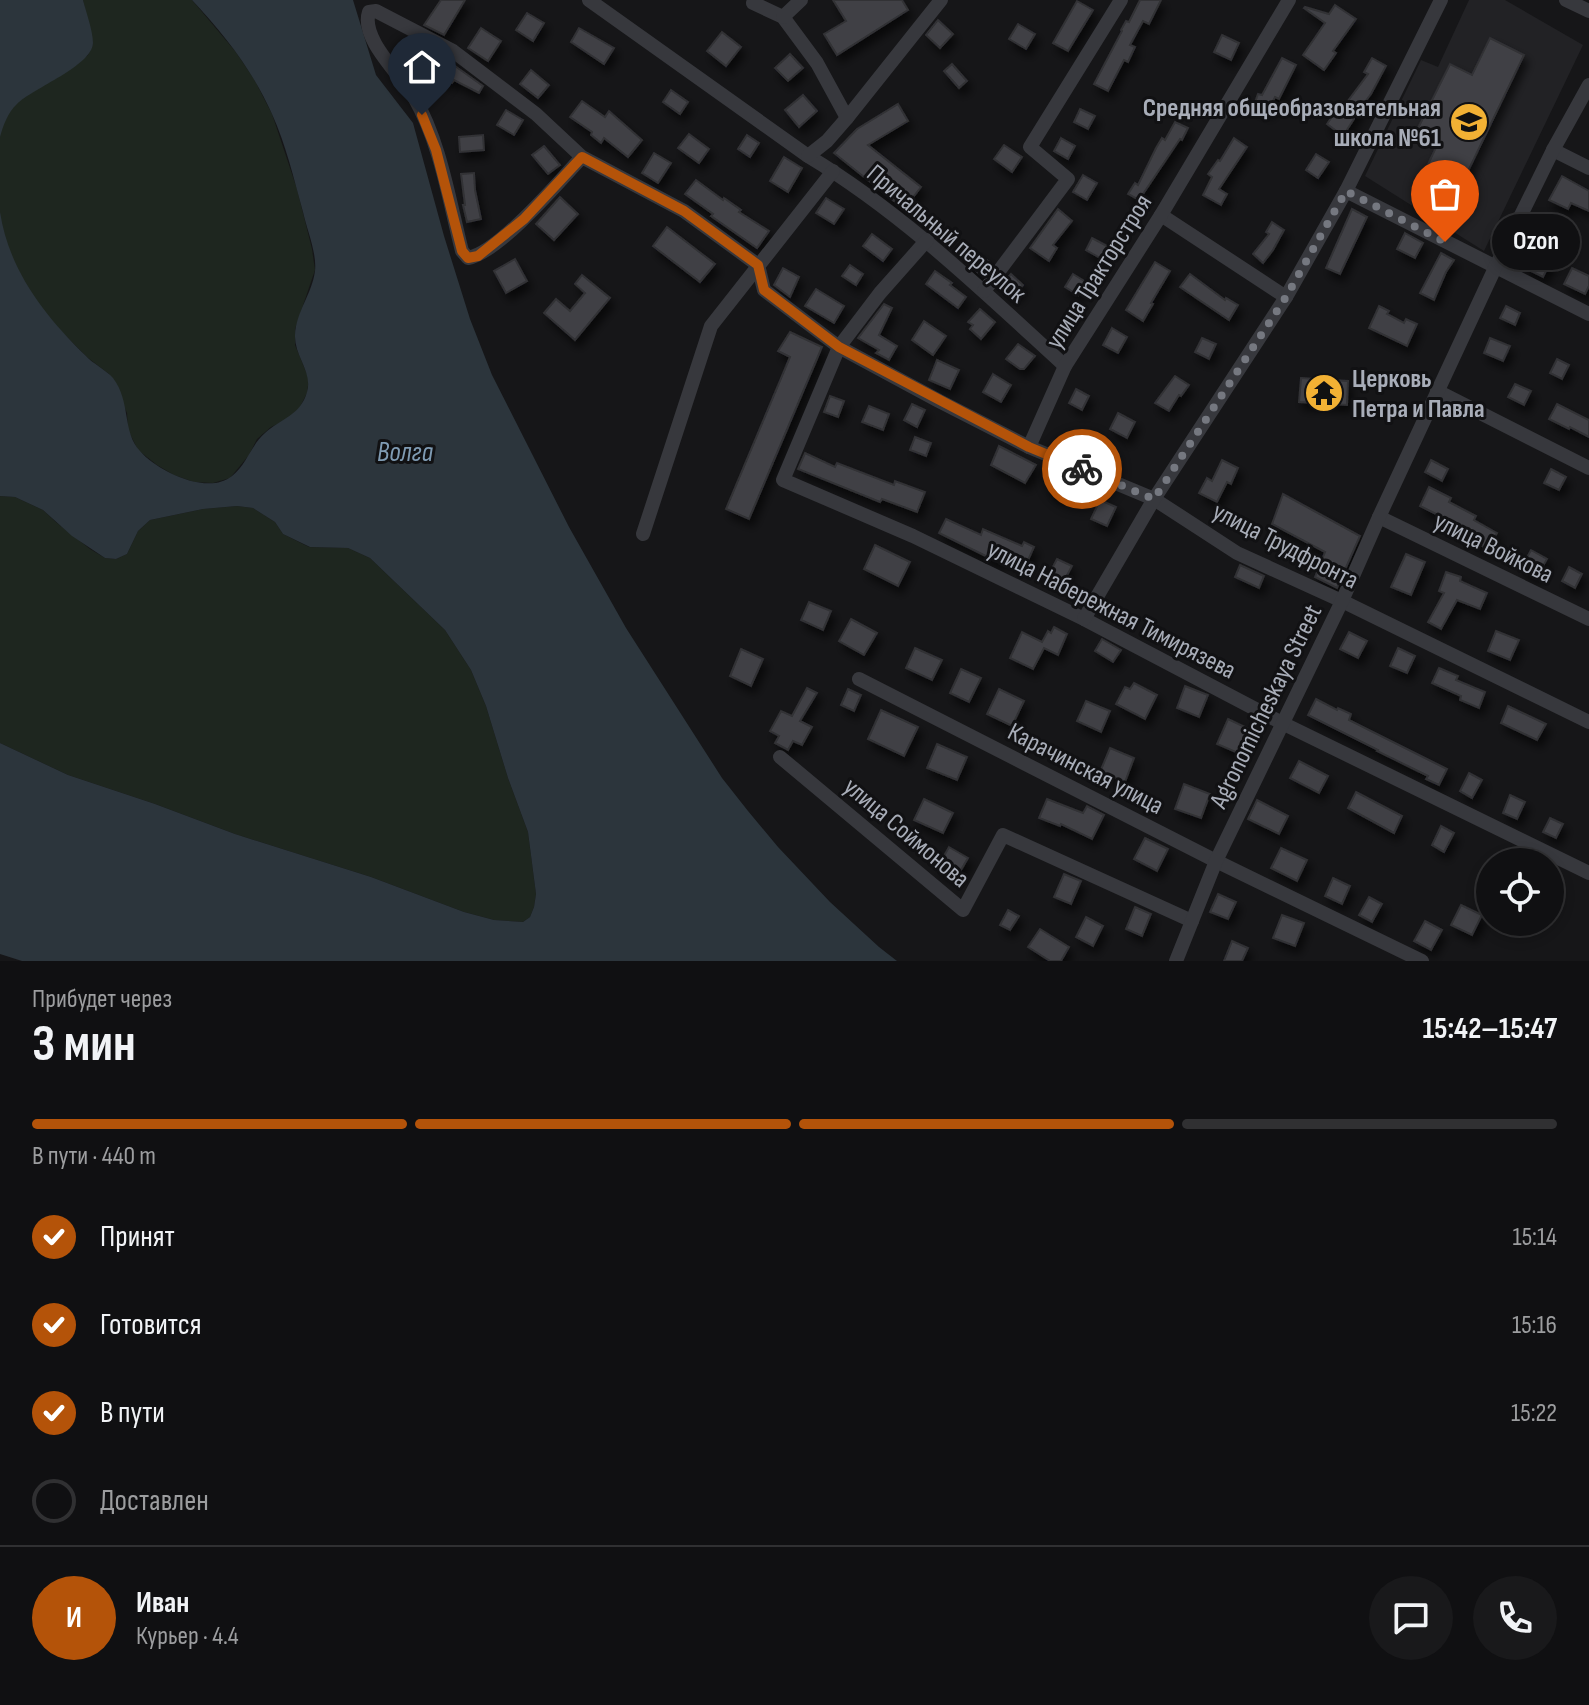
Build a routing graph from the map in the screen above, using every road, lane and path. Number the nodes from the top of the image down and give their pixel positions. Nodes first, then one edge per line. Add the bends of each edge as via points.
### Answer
1 (589, 0) edge
2 (801, 0) edge
3 (941, 0) edge
4 (1121, 0) edge
5 (1289, 0) edge
6 (1441, 0) edge
7 (1566, 0) edge
8 (753, 3) dead end
9 (372, 8) edge
10 (1589, 11) edge
11 (783, 17) junction
12 (1589, 85) edge
13 (847, 118) junction
14 (1553, 150) junction
15 (808, 156) junction
16 (582, 157) junction
17 (1589, 168) edge
18 (833, 171) junction
19 (1346, 191) junction
20 (1161, 215) junction
21 (927, 240) junction
22 (758, 265) junction
23 (1495, 268) junction
24 (984, 291) junction
25 (1286, 297) junction
26 (1589, 314) edge
27 (839, 347) junction
28 (1065, 366) junction
29 (1437, 391) junction
30 (1029, 447) junction
31 (1589, 468) edge
32 (1154, 499) junction
33 (1379, 517) junction
34 (643, 534) dead end
35 (1342, 601) junction
36 (1084, 619) junction
37 (1589, 619) edge
38 (859, 679) dead end
39 (1589, 722) edge
40 (1282, 723) junction
41 (780, 757) dead end
42 (1216, 861) junction
43 (1589, 873) edge
44 (1192, 921) junction
45 (1176, 961) edge
46 (1422, 961) edge

1 - 15 street, Причальный переулок
2 - 11 street
3 - 13 street
4 - 24 street via 1030,147 1068,179
5 - 20 street, улица Тракторстроя
6 - 19 street
7 - 10 street
8 - 11 street
9 - 16 street, улица Трудфронта via 453,51 536,114
9 - 16 street via 367,18 374,43 414,97 436,150 468,258 478,256 524,219
11 - 13 street via 817,63
12 - 14 street, Agronomicheskaya Street
13 - 15 street
14 - 17 street
14 - 23 street, Agronomicheskaya Street
15 - 18 street, Причальный переулок
16 - 22 street, улица Трудфронта via 684,211
18 - 21 street, Причальный переулок
18 - 22 street
19 - 23 street
19 - 25 street
20 - 25 street
20 - 28 street, улица Тракторстроя
21 - 24 street, Причальный переулок
21 - 27 street
22 - 27 street, улица Трудфронта via 764,290
22 - 34 street via 711,326
23 - 26 street
23 - 29 street, Agronomicheskaya Street
24 - 28 street, Причальный переулок
25 - 32 street
27 - 30 street, улица Трудфронта
27 - 36 street, улица Набережная Тимирязева via 783,480
28 - 30 street, улица Тракторстроя
29 - 31 street
29 - 33 street, Agronomicheskaya Street
30 - 32 street, улица Трудфронта
32 - 35 street, улица Трудфронта via 1237,553
32 - 36 street
33 - 35 street, Agronomicheskaya Street
33 - 37 street, улица Войкова
35 - 39 street, улица Трудфронта
35 - 40 street, Agronomicheskaya Street
36 - 40 street, улица Набережная Тимирязева
38 - 42 street, Карачинская улица
40 - 42 street, Agronomicheskaya Street
40 - 43 street, улица Набережная Тимирязева
41 - 44 street, улица Соймонова via 963,910 1003,835
42 - 44 street, Agronomicheskaya Street
42 - 46 street, Карачинская улица
44 - 45 street, Agronomicheskaya Street

